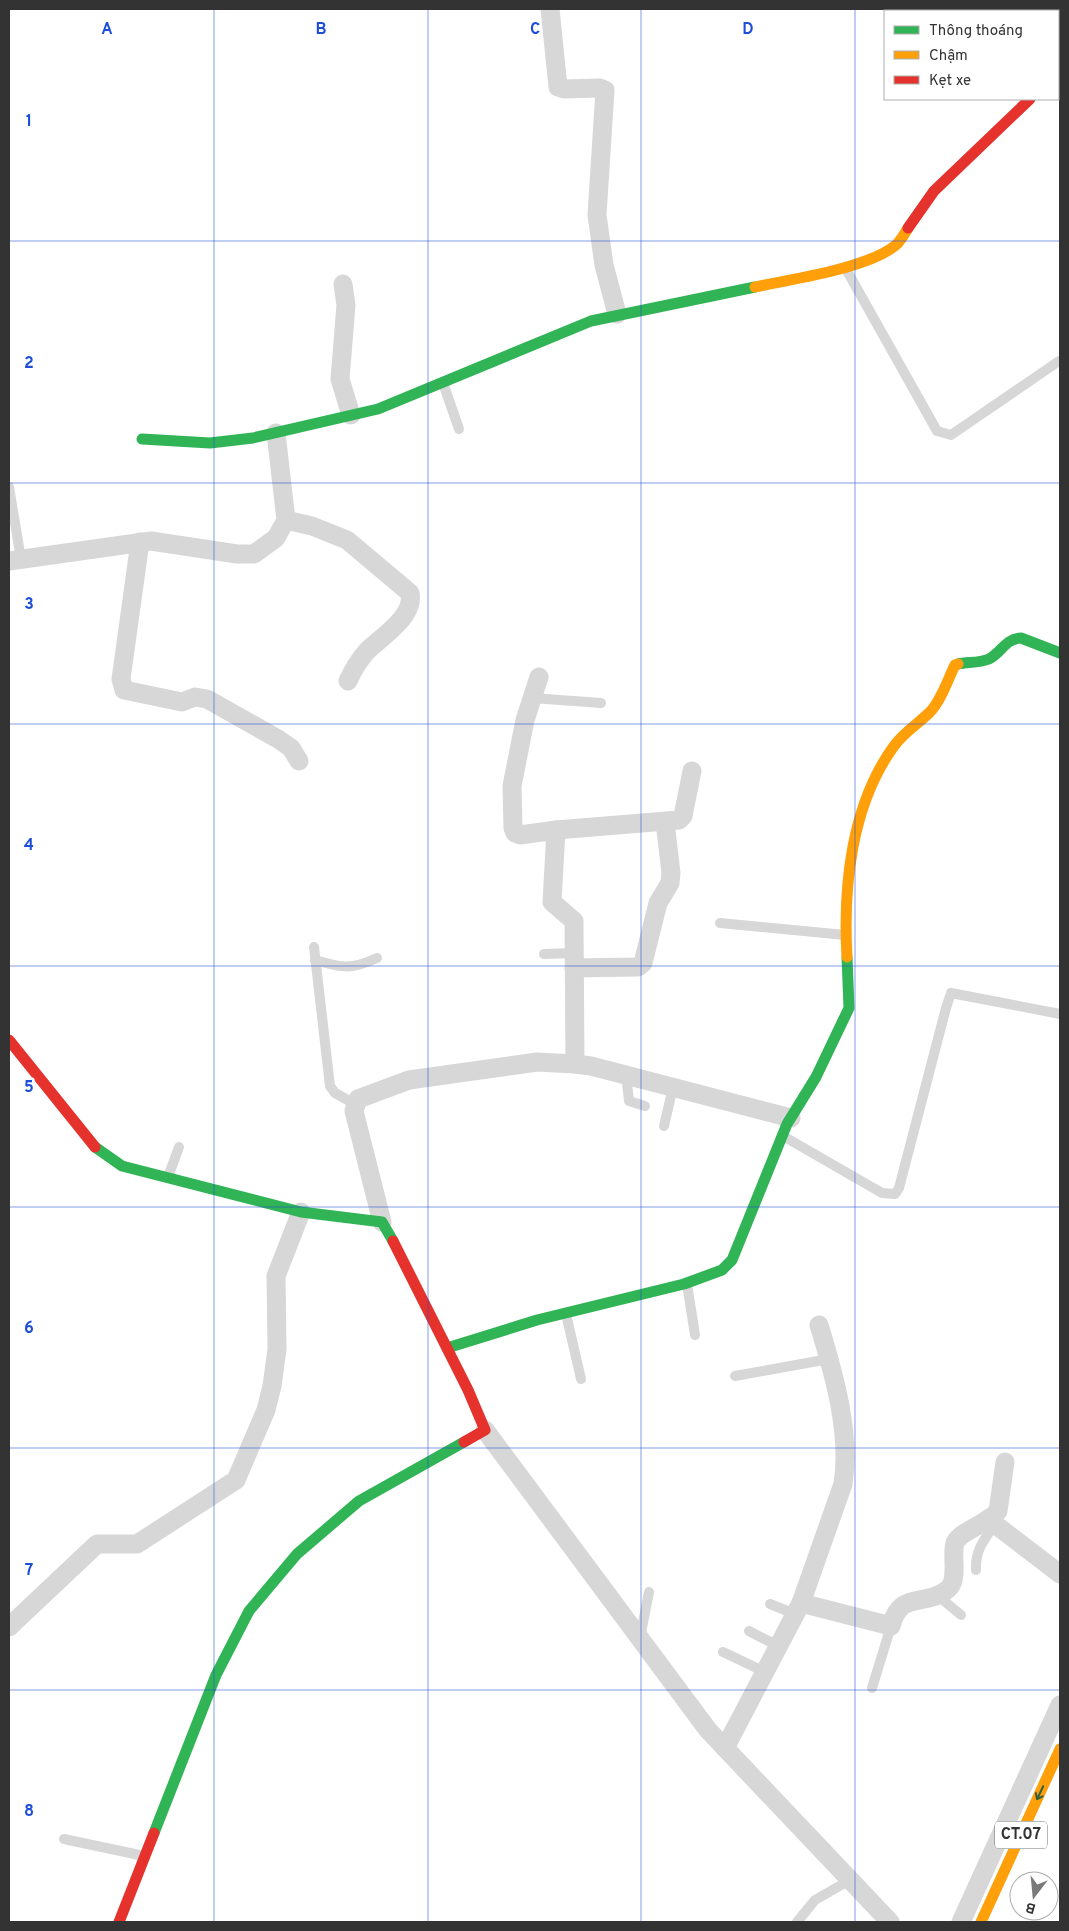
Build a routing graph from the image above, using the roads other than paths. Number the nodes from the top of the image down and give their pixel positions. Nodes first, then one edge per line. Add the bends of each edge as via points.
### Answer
1 (550, 9) edge
2 (1029, 100) edge
3 (845, 268) junction
4 (343, 284) dead end
5 (617, 314) junction
6 (1059, 361) dead end
7 (443, 383) junction
8 (350, 415) junction
9 (459, 429) dead end
10 (276, 433) junction
11 (142, 439) dead end
12 (9, 487) edge
13 (286, 520) junction
14 (140, 542) junction
15 (15, 560) edge
16 (1060, 653) edge
17 (539, 677) dead end
18 (348, 681) dead end
19 (532, 698) junction
20 (601, 704) dead end
21 (299, 761) dead end
22 (692, 771) dead end
23 (665, 822) junction
24 (556, 830) junction
25 (720, 923) dead end
26 (846, 935) junction
27 (314, 948) dead end
28 (544, 954) dead end
29 (377, 958) dead end
30 (315, 960) junction
31 (574, 961) junction
32 (1060, 1014) edge
33 (9, 1040) edge
34 (574, 1064) junction
35 (626, 1074) junction
36 (673, 1087) junction
37 (355, 1104) junction
38 (645, 1106) dead end
39 (791, 1118) junction
40 (664, 1126) dead end
41 (782, 1135) junction
42 (179, 1147) dead end
43 (168, 1178) junction
44 (301, 1212) junction
45 (382, 1222) junction
46 (687, 1283) junction
47 (566, 1313) junction
48 (819, 1325) dead end
49 (695, 1335) dead end
50 (448, 1348) junction
51 (829, 1359) junction
52 (735, 1376) dead end
53 (581, 1380) dead end
54 (485, 1430) junction
55 (1005, 1462) dead end
56 (992, 1522) junction
57 (976, 1570) dead end
58 (1060, 1574) edge
59 (649, 1592) dead end
60 (937, 1595) junction
61 (770, 1604) dead end
62 (798, 1609) junction
63 (960, 1615) dead end
64 (890, 1626) junction
65 (9, 1627) edge
66 (749, 1631) dead end
67 (640, 1639) junction
68 (778, 1646) junction
69 (723, 1652) dead end
70 (765, 1672) junction
71 (872, 1688) dead end
72 (1060, 1704) edge
73 (725, 1748) junction
74 (1060, 1749) edge
75 (64, 1839) dead end
76 (145, 1856) junction
77 (850, 1880) junction
78 (119, 1922) edge
79 (797, 1922) edge
80 (890, 1922) edge
81 (961, 1922) edge
82 (981, 1922) edge

1 - 5 street via 558,87 605,90 598,215 604,265
2 - 3 main road via 934,191 898,243
3 - 5 main road
3 - 6 lane via 937,431 944,435 951,435
4 - 8 street via 346,305 340,379
5 - 7 main road via 569,328
7 - 8 main road via 378,409
7 - 9 lane
8 - 10 main road
10 - 11 main road via 210,443
10 - 13 street
12 - 15 lane
13 - 14 street via 276,538 254,554 167,542
13 - 18 street via 347,540 410,593 412,600 404,614 358,662
14 - 15 street
14 - 21 street via 121,679 124,690 182,702 195,697 207,699 278,738 291,748
16 - 26 main road via 1014,637 990,659 963,662 952,668 931,712 906,731 893,746 872,785 850,861
17 - 19 street
19 - 20 lane
19 - 24 street via 512,786 513,828 520,835
22 - 23 street via 684,816
23 - 24 street
23 - 31 street via 670,883 658,903 643,963 638,967
24 - 31 street via 552,902 574,921
25 - 26 lane
26 - 39 main road via 849,1008 816,1077
27 - 30 lane
28 - 31 lane
29 - 30 lane via 357,967 338,967
30 - 37 lane via 330,1086 335,1093
31 - 34 street
32 - 41 lane via 951,993 895,1194 882,1193
33 - 43 main road via 102,1154 122,1166
34 - 35 street
34 - 37 street via 537,1062 409,1080 358,1099
35 - 36 street
35 - 38 lane via 629,1101
36 - 39 street
36 - 40 lane
37 - 45 street via 354,1111
39 - 41 main road
41 - 46 main road via 732,1260 722,1270
42 - 43 lane
43 - 44 main road
44 - 45 main road
44 - 65 street via 276,1276 277,1349 272,1386 266,1410 236,1480 137,1544 97,1544
45 - 50 main road
46 - 47 main road
46 - 49 lane
47 - 50 main road
47 - 53 lane
48 - 51 street
50 - 54 main road
51 - 52 lane
51 - 62 street via 836,1381 846,1464 843,1484
54 - 67 street
54 - 76 main road via 359,1501 297,1554 249,1611 216,1675
55 - 56 street via 998,1511
56 - 57 lane via 976,1556
56 - 58 street
56 - 60 street via 956,1542 951,1586
59 - 67 lane
60 - 63 lane
60 - 64 street via 901,1605 894,1612
61 - 62 lane
62 - 64 street
62 - 68 street
64 - 71 lane
66 - 68 lane
67 - 73 street
68 - 70 street
69 - 70 lane
70 - 73 street
72 - 81 street
73 - 77 street
74 -> 82 main road, CT.07
75 - 76 lane
76 - 78 main road
77 - 79 lane via 815,1900
77 - 80 street

